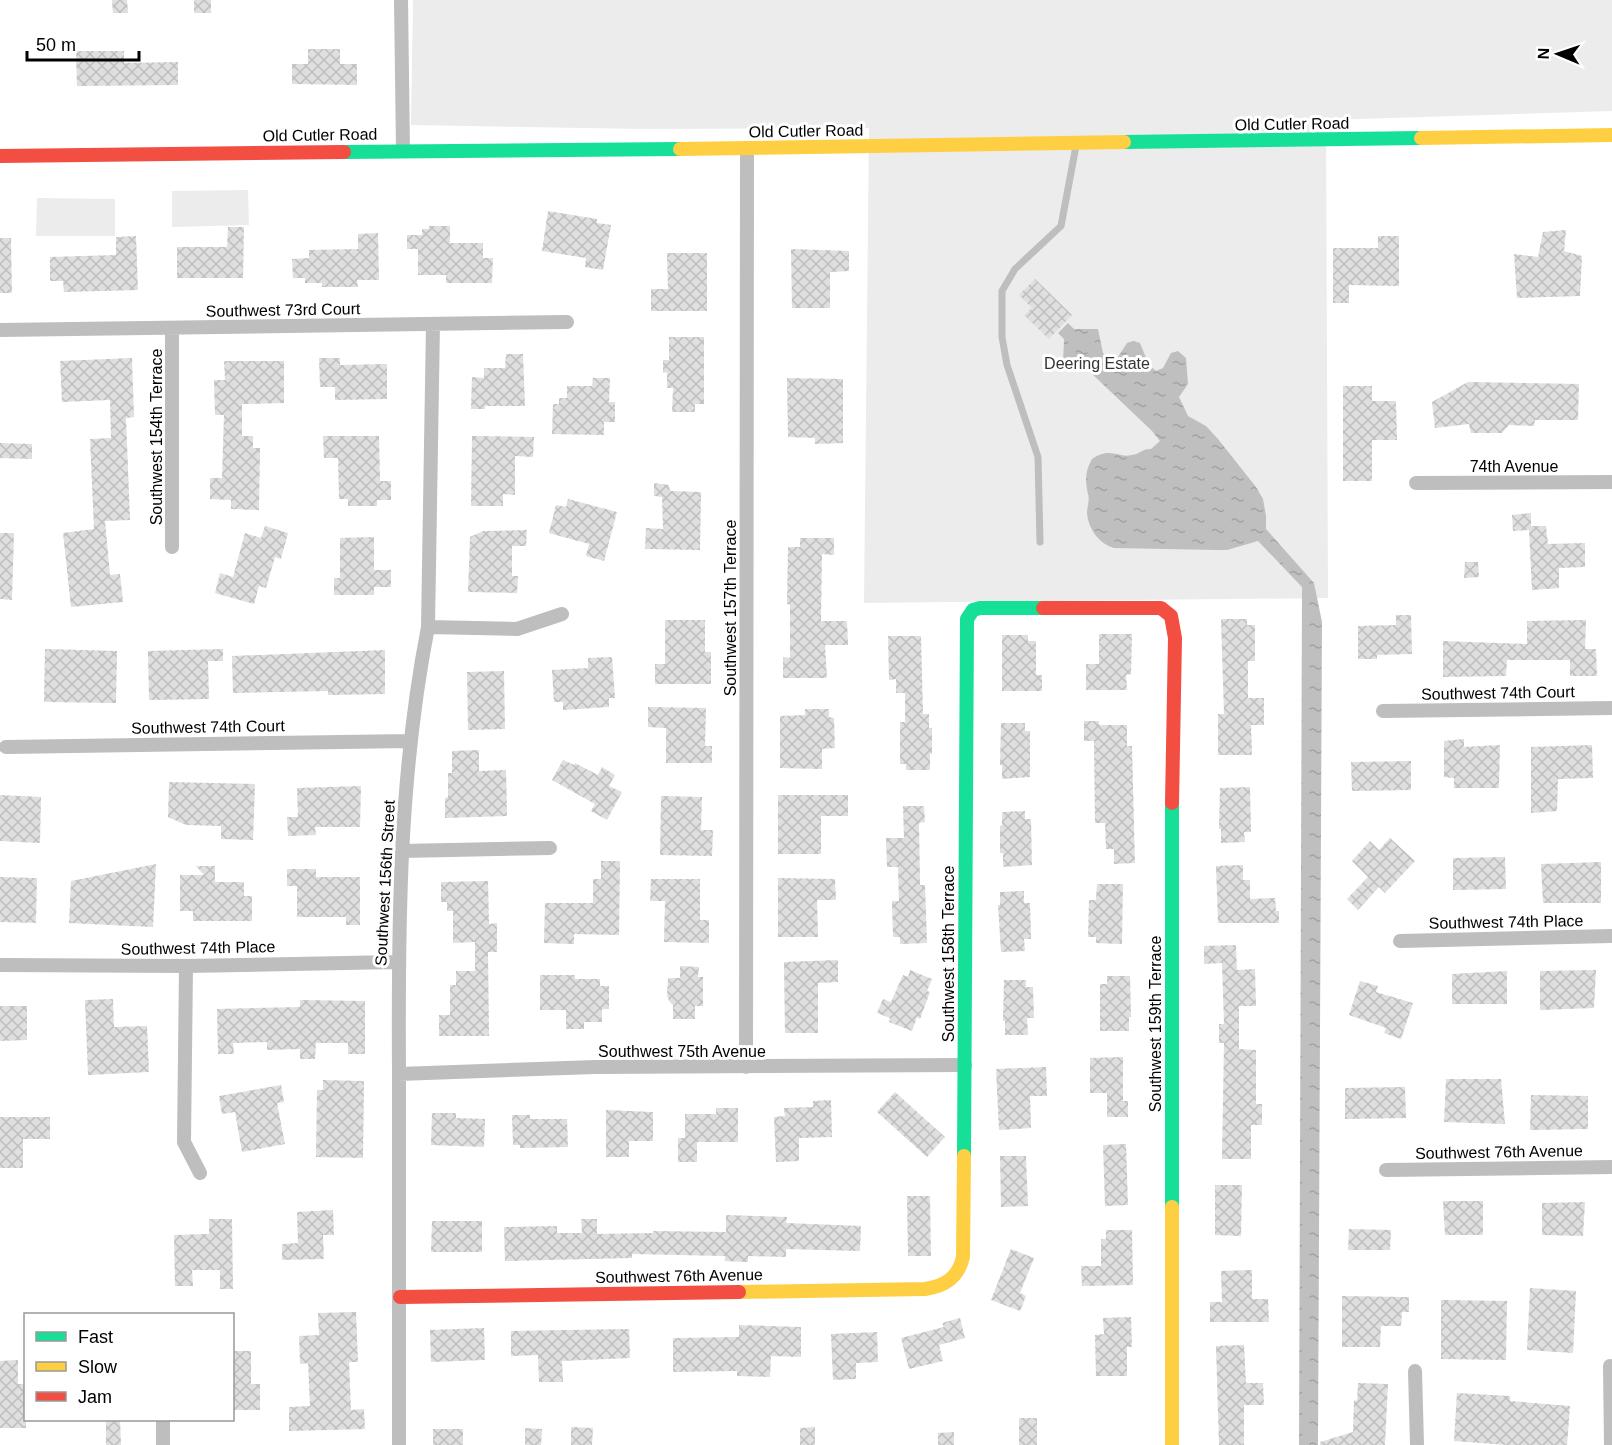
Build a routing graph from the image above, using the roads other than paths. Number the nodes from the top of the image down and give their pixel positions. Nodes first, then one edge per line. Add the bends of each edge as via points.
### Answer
1 (401, 0) edge
2 (1612, 135) edge
3 (1077, 143) junction
4 (747, 148) junction
5 (403, 151) junction
6 (0, 156) edge
7 (567, 322) dead end
8 (432, 324) junction
9 (172, 328) junction
10 (0, 330) edge
11 (1612, 482) edge
12 (1416, 483) dead end
13 (1040, 542) dead end
14 (172, 547) dead end
15 (1161, 608) joint
16 (562, 614) dead end
17 (428, 627) junction
18 (1612, 708) edge
19 (1383, 711) dead end
20 (410, 741) junction
21 (6, 747) dead end
22 (550, 848) dead end
23 (402, 851) junction
24 (1612, 936) edge
25 (1400, 941) dead end
26 (397, 962) junction
27 (0, 964) edge
28 (186, 966) junction
29 (965, 1065) junction
30 (746, 1067) junction
31 (399, 1074) junction
32 (1612, 1167) edge
33 (1386, 1170) dead end
34 (200, 1173) dead end
35 (955, 1276) joint
36 (400, 1297) junction
37 (1610, 1365) dead end
38 (1415, 1371) dead end
39 (163, 1421) edge
40 (163, 1445) edge
41 (399, 1445) edge
42 (1172, 1445) edge
43 (1418, 1445) edge
44 (1611, 1445) edge

1 - 5 street
2 - 3 street, Old Cutler Road
3 - 4 street, Old Cutler Road
3 - 13 lane via 1061,226 1015,268 1002,291 1002,337 1007,365 1038,457
4 - 5 street, Old Cutler Road
4 - 30 street, Southwest 157th Terrace
5 - 6 street, Old Cutler Road
7 - 8 street, Southwest 73rd Court
8 - 9 street, Southwest 73rd Court
8 - 17 street, Southwest 156th Street
9 - 10 street, Southwest 73rd Court
9 - 14 street, Southwest 154th Terrace
11 - 12 street, 74th Avenue
15 - 29 street, Southwest 158th Terrace via 980,608 968,615
15 - 42 street, Southwest 159th Terrace via 1172,618 1175,638
16 - 17 street via 517,629
17 - 20 street, Southwest 156th Street
18 - 19 street, Southwest 74th Court
20 - 21 street, Southwest 74th Court
20 - 23 street, Southwest 156th Street
22 - 23 street
23 - 26 street, Southwest 156th Street
24 - 25 street, Southwest 74th Place
26 - 28 street, Southwest 74th Place
26 - 31 street, Southwest 156th Street
27 - 28 street, Southwest 74th Place
28 - 34 street via 184,1142
29 - 30 street, Southwest 75th Avenue
29 - 35 street, Southwest 158th Terrace via 963,1257
30 - 31 street, Southwest 75th Avenue via 595,1067
31 - 36 street, Southwest 156th Street
32 - 33 street, Southwest 76th Avenue
35 - 36 street, Southwest 76th Avenue via 945,1284 925,1289
36 - 41 street, Southwest 156th Street
37 - 44 street
38 - 43 street
39 - 40 street

